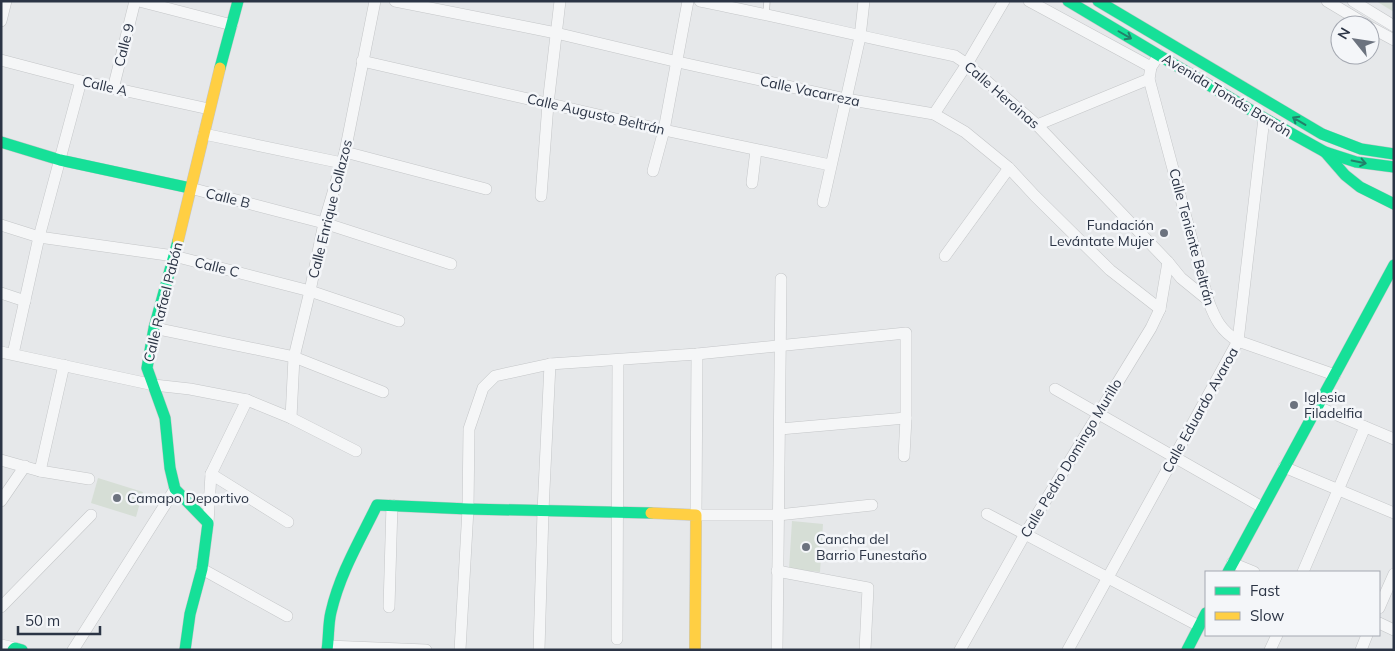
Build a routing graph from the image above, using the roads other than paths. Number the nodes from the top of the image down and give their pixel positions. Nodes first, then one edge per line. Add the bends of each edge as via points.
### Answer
1 (6, 1) edge
2 (135, 1) edge
3 (139, 1) edge
4 (238, 1) edge
5 (376, 1) edge
6 (395, 1) edge
7 (560, 1) edge
8 (688, 1) edge
9 (700, 1) edge
10 (767, 1) edge
11 (864, 1) edge
12 (1004, 1) edge
13 (1029, 1) edge
14 (1068, 1) edge
15 (1098, 1) edge
16 (1327, 1) edge
17 (1352, 1) edge
18 (1114, 5) edge
19 (766, 14) junction
20 (1351, 15) edge
21 (1, 21) edge
22 (1103, 22) junction
23 (232, 25) junction
24 (1394, 26) edge
25 (1380, 32) edge
26 (556, 33) junction
27 (860, 37) junction
28 (1394, 40) edge
29 (1159, 55) junction
30 (1, 60) edge
31 (362, 61) junction
32 (678, 62) junction
33 (967, 64) junction
34 (1151, 66) junction
35 (1149, 79) junction
36 (81, 81) junction
37 (113, 88) junction
38 (846, 99) junction
39 (548, 104) junction
40 (209, 109) junction
41 (934, 114) junction
42 (1264, 118) junction
43 (1037, 124) junction
44 (664, 130) junction
45 (204, 134) junction
46 (1, 142) edge
47 (756, 150) junction
48 (1325, 152) junction
49 (1394, 154) edge
50 (343, 158) junction
51 (60, 160) junction
52 (830, 165) junction
53 (1394, 167) edge
54 (1010, 168) junction
55 (653, 171) dead end
56 (752, 183) dead end
57 (190, 188) junction
58 (486, 190) dead end
59 (541, 196) dead end
60 (822, 202) dead end
61 (1394, 204) edge
62 (324, 223) junction
63 (1, 225) edge
64 (39, 237) junction
65 (174, 256) junction
66 (945, 256) dead end
67 (1168, 262) junction
68 (451, 264) dead end
69 (1394, 265) edge
70 (781, 278) dead end
71 (310, 291) junction
72 (1, 293) edge
73 (1208, 300) junction
74 (25, 301) junction
75 (1160, 308) junction
76 (399, 320) dead end
77 (154, 328) junction
78 (1238, 341) junction
79 (781, 346) junction
80 (7, 353) edge
81 (697, 354) junction
82 (294, 357) junction
83 (618, 360) junction
84 (550, 364) junction
85 (64, 365) junction
86 (1336, 375) junction
87 (154, 386) junction
88 (1055, 389) dead end
89 (382, 392) dead end
90 (247, 400) junction
91 (1318, 407) junction
92 (1098, 414) junction
93 (291, 418) junction
94 (906, 418) junction
95 (1365, 427) junction
96 (780, 429) junction
97 (1394, 439) edge
98 (356, 451) dead end
99 (904, 456) dead end
100 (1174, 457) junction
101 (1, 460) edge
102 (25, 466) junction
103 (1284, 467) junction
104 (40, 471) junction
105 (211, 474) junction
106 (89, 479) dead end
107 (175, 489) junction
108 (1339, 490) junction
109 (1, 501) edge
110 (872, 505) dead end
111 (392, 506) junction
112 (1262, 507) junction
113 (468, 510) junction
114 (543, 511) junction
115 (618, 512) junction
116 (1394, 513) edge
117 (987, 514) dead end
118 (696, 515) junction
119 (778, 515) junction
120 (91, 516) dead end
121 (288, 522) dead end
122 (208, 523) junction
123 (1024, 534) junction
124 (1230, 568) edge
125 (202, 569) junction
126 (777, 571) junction
127 (1248, 571) edge
128 (1303, 571) edge
129 (1394, 574) edge
130 (1107, 578) junction
131 (389, 606) dead end
132 (1380, 606) edge
133 (1, 607) edge
134 (1205, 615) edge
135 (287, 616) dead end
136 (1380, 623) edge
137 (1199, 626) junction
138 (1394, 630) edge
139 (1277, 636) edge
140 (1367, 636) edge
141 (617, 639) dead end
142 (1, 645) edge
143 (327, 648) edge
144 (17, 649) edge
145 (73, 650) edge
146 (185, 650) edge
147 (426, 650) edge
148 (460, 650) edge
149 (539, 650) edge
150 (695, 650) edge
151 (777, 650) edge
152 (865, 650) edge
153 (960, 650) edge
154 (1068, 650) edge
155 (1187, 650) edge
156 (1270, 650) edge
157 (1361, 650) edge

1 - 21 street
2 - 37 street, Calle 9
3 - 23 street
4 - 23 street, Calle Rafael Pabón
5 - 31 street, Calle Enrique Collazos
6 - 26 street, Calle Vacarreza
7 - 26 street
8 - 32 street
9 - 19 street, Calle Heroinas
10 - 19 lane
11 - 27 street
12 - 33 street
13 - 34 street
14 - 22 street, Avenida Tomás Barrón
15 - 18 street, Avenida Tomás Barrón
16 - 20 street
17 - 24 street
18 - 22 street
49 -> 18 street, Avenida Tomás Barrón via 1358,150 1336,142
19 - 27 street, Calle Heroinas
22 -> 29 street, Avenida Tomás Barrón
23 - 40 street, Calle Rafael Pabón
25 - 28 street
26 - 32 street, Calle Vacarreza
26 - 39 street
27 - 33 street, Calle Heroinas via 955,56
27 - 38 street
29 - 34 street, Calle Teniente Beltrán
29 - 42 street, Avenida Tomás Barrón
30 - 36 street, Calle A
31 - 39 street, Calle Augusto Beltrán
31 - 50 street, Calle Enrique Collazos
32 - 38 street, Calle Vacarreza
32 - 44 street
33 - 41 street
33 - 43 street, Calle Heroinas
34 - 35 street, Calle Teniente Beltrán
35 - 43 street
35 - 73 street, Calle Teniente Beltrán
36 - 37 street, Calle A
36 - 51 street
37 - 40 street, Calle A
38 - 41 street, Calle Vacarreza
38 - 52 street
39 - 44 street, Calle Augusto Beltrán
39 - 59 street
40 - 45 street, Calle Rafael Pabón
41 - 54 street, Calle Vacarreza via 965,132
42 - 48 street, Avenida Tomás Barrón
42 - 78 street, Calle Eduardo Avaroa
43 - 67 street, Calle Heroinas
44 - 47 street, Calle Augusto Beltrán
44 - 55 street
45 - 50 street
45 - 57 street, Calle Rafael Pabón
46 - 51 street, Calle B
47 - 52 street, Calle Augusto Beltrán
47 - 56 street
48 -> 53 street, Avenida Tomás Barrón via 1356,162
48 - 61 street via 1360,187
50 - 58 street
50 - 62 street, Calle Enrique Collazos
51 - 57 street, Calle B
51 - 64 street
52 - 60 street
54 - 66 street
54 - 75 street, Calle Vacarreza via 1110,270
57 - 62 street, Calle B
57 - 65 street, Calle Rafael Pabón
62 - 68 street, Calle B
62 - 71 street, Calle Enrique Collazos
63 - 64 street, Calle C
64 - 65 street, Calle C
64 - 74 street
65 - 71 street, Calle C
65 - 77 street, Calle Rafael Pabón
67 - 73 street, Calle Heroinas via 1181,278
67 - 75 street, Calle Pedro Domingo Murillo
69 - 86 street
70 - 79 street
71 - 76 street, Calle C
71 - 82 street, Calle Enrique Collazos
72 - 74 street
73 - 78 street, Calle Teniente Beltrán via 1225,334
74 - 80 street
75 - 92 street, Calle Pedro Domingo Murillo
77 - 82 street
77 - 87 street, Calle Rafael Pabón via 147,368
78 - 86 street, Calle Teniente Beltrán
78 - 100 street, Calle Eduardo Avaroa
79 - 81 street
79 - 94 street via 906,333
79 - 96 street
80 - 85 street
81 - 83 street
81 - 118 street
82 - 89 street
82 - 93 street, Calle Enrique Collazos
83 - 84 street
83 - 115 street
84 - 113 street via 495,376 483,388 469,429
84 - 114 street
85 - 87 street
85 - 104 street
86 - 91 street
87 - 90 street
87 - 107 street, Calle Rafael Pabón via 165,418
88 - 92 street
90 - 93 street
90 - 105 street
91 - 95 street
91 - 103 street
92 - 100 street
92 - 123 street, Calle Pedro Domingo Murillo
93 - 98 street
94 - 96 street
94 - 99 street
95 - 97 street
95 - 108 street
96 - 119 street
100 - 112 street
100 - 130 street, Calle Eduardo Avaroa
101 - 102 street
102 - 104 street
102 - 109 street
103 - 108 street
103 - 112 street
104 - 106 street
105 - 121 street
105 - 122 street
107 - 122 street
107 - 145 street
108 - 116 street
108 - 128 street
110 - 119 street
111 - 113 street
111 - 131 street
111 - 143 street via 377,505 339,583 331,610
112 - 124 street
113 - 114 street
113 - 148 street
114 - 115 street
114 - 149 street
115 - 118 street
115 - 141 street
117 - 123 street
118 - 119 street
118 - 150 street
119 - 126 street
120 - 133 street
122 - 125 street
123 - 130 street
123 - 153 street, Calle Pedro Domingo Murillo
124 - 127 street
125 - 135 street
125 - 146 street via 190,614
126 - 151 street
126 - 152 street via 868,588
129 - 132 street
130 - 137 street
130 - 154 street, Calle Eduardo Avaroa
134 - 137 street
136 - 138 street
137 - 155 street
139 - 156 street
140 - 157 street
142 - 144 street
143 - 147 street

